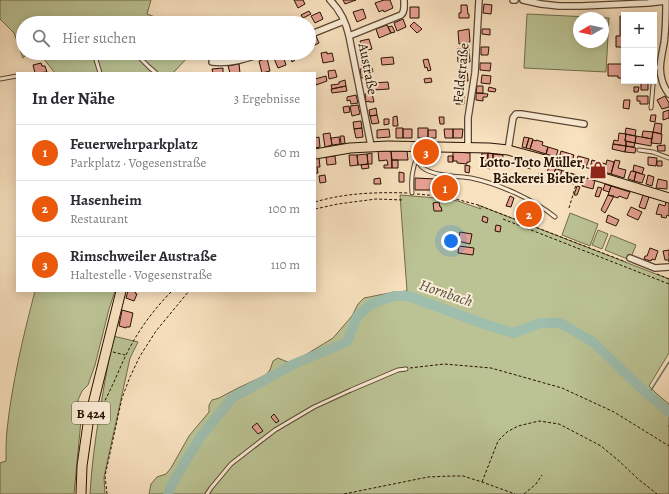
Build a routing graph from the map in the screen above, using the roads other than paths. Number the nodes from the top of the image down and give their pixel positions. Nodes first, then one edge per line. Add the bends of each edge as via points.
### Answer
1 (330, 0) edge
2 (404, 0) edge
3 (479, 0) edge
4 (523, 0) edge
5 (666, 0) edge
6 (344, 21) junction
7 (316, 32) edge
8 (349, 36) junction
9 (96, 60) edge
10 (142, 60) edge
11 (238, 60) edge
12 (212, 62) dead end
13 (661, 66) junction
14 (100, 72) edge
15 (155, 72) edge
16 (16, 76) edge
17 (0, 79) edge
18 (669, 94) edge
19 (651, 108) dead end
20 (584, 124) dead end
21 (371, 146) junction
22 (417, 147) junction
23 (468, 148) junction
24 (508, 150) junction
25 (639, 150) dead end
26 (316, 154) edge
27 (417, 157) junction
28 (669, 158) edge
29 (412, 193) road end
30 (669, 198) edge
31 (555, 217) dead end
32 (628, 260) road end
33 (669, 267) edge
34 (121, 292) edge
35 (406, 369) road end
36 (81, 494) edge
37 (207, 494) edge

1 - 6 street, Austraße
2 - 8 street via 403,14
3 - 23 street, Feldstraße via 475,73 468,118
4 - 5 street via 552,6 581,6
5 - 13 street
6 - 7 street
6 - 8 street, Austraße
8 - 21 street, Austraße
9 - 14 lane
10 - 15 lane
11 - 12 street
13 - 18 street via 662,81
13 - 19 lane via 656,68 654,74
16 - 17 lane
20 - 24 street via 516,114 513,118
21 - 22 main road
21 - 26 main road
22 - 23 main road
22 - 27 lane
23 - 24 main road
24 - 30 main road
25 - 28 lane
27 - 29 lane via 413,168
27 - 31 lane via 420,165 428,171 493,184 544,208
32 - 33 street via 655,268
34 - 36 main road, B 424 via 87,431
35 - 37 lane via 351,390 275,430 231,464

